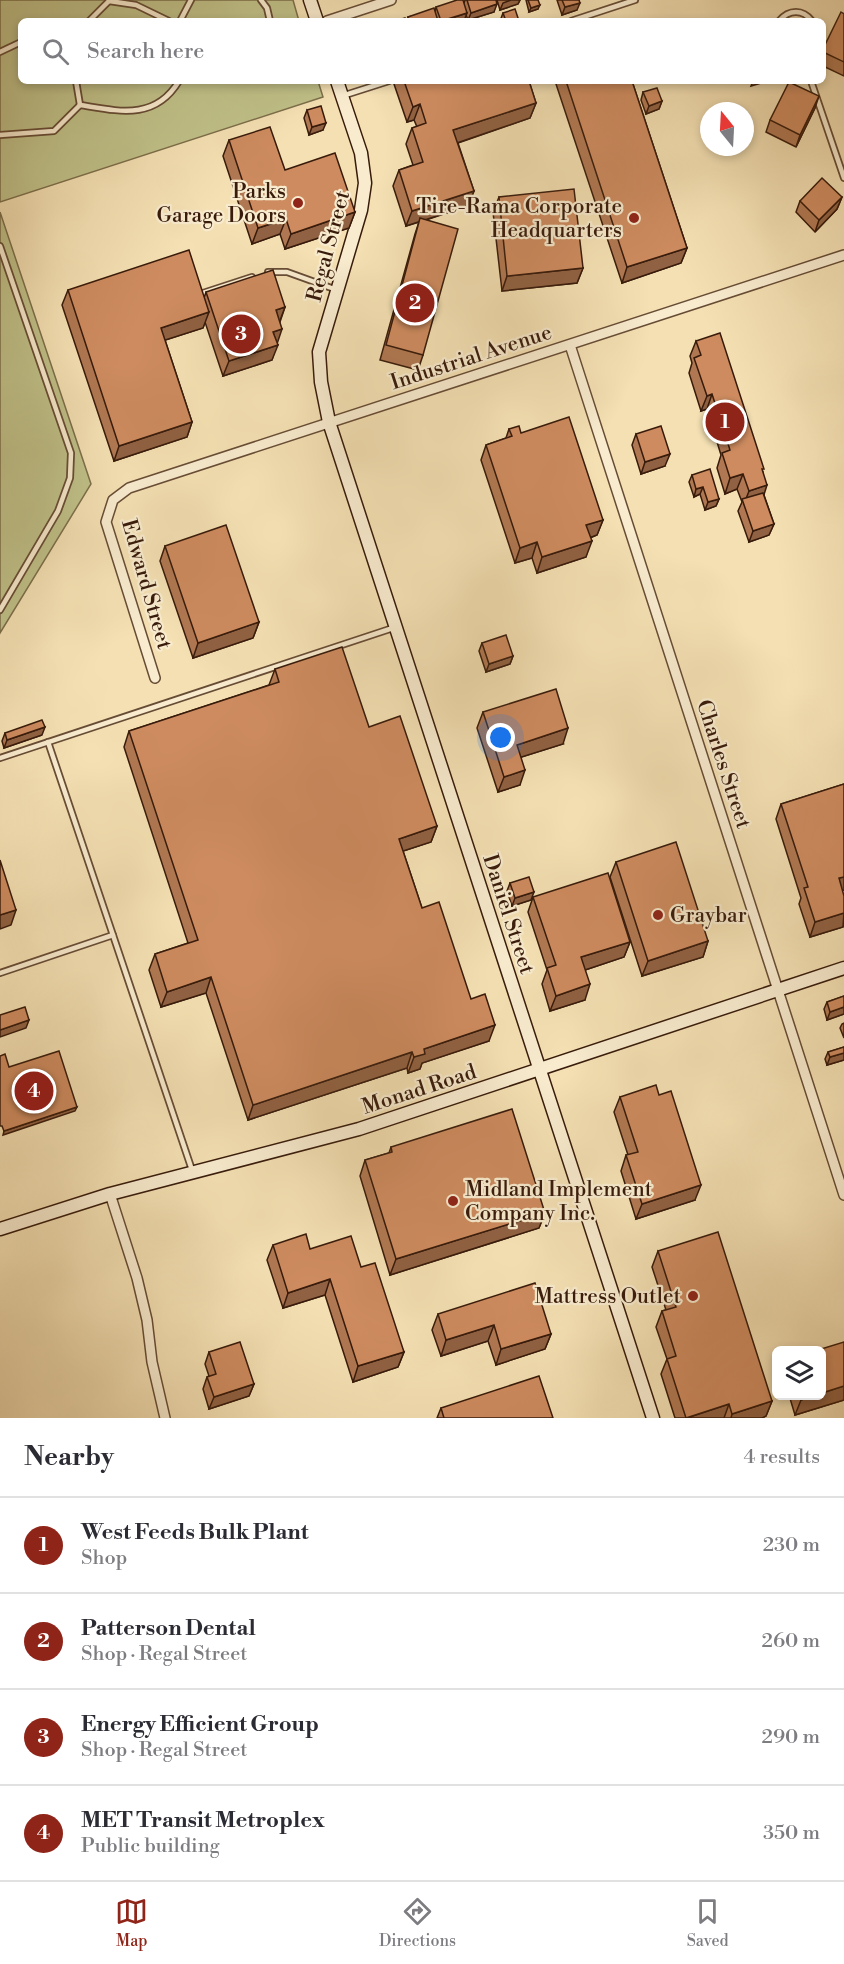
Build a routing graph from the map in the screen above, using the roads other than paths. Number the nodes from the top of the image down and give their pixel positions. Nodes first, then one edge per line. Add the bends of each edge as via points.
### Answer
1 (109, 0) edge
2 (191, 0) edge
3 (261, 0) edge
4 (310, 0) edge
5 (391, 0) edge
6 (635, 0) edge
7 (92, 18) edge
8 (163, 18) edge
9 (182, 18) edge
10 (269, 18) edge
11 (316, 18) edge
12 (336, 18) edge
13 (580, 18) edge
14 (782, 18) edge
15 (810, 18) edge
16 (18, 43) edge
17 (0, 52) edge
18 (76, 84) edge
19 (177, 84) edge
20 (338, 84) edge
21 (380, 84) edge
22 (812, 84) edge
23 (342, 96) junction
24 (80, 105) junction
25 (0, 135) edge
26 (844, 178) edge
27 (0, 246) edge
28 (844, 255) edge
29 (337, 290) junction
30 (200, 294) edge
31 (570, 345) junction
32 (329, 422) junction
33 (113, 500) joint
34 (0, 610) edge
35 (396, 627) junction
36 (155, 678) dead end
37 (48, 742) junction
38 (0, 758) edge
39 (113, 935) junction
40 (844, 969) edge
41 (0, 973) edge
42 (778, 989) junction
43 (540, 1071) junction
44 (193, 1173) junction
45 (110, 1194) junction
46 (844, 1195) edge
47 (0, 1229) edge
48 (165, 1418) edge
49 (653, 1418) edge

1 - 7 lane
1 - 8 lane via 136,5
2 - 9 lane
3 - 10 lane
4 - 11 street
5 - 12 street
6 - 13 lane
14 - 15 lane via 794,11
16 - 17 lane
18 - 24 lane
19 - 24 lane via 160,104 143,110
20 - 23 street, Regal Street
21 - 23 lane
22 - 26 lane
23 - 29 street, Regal Street via 361,153 365,183
24 - 25 lane via 54,131
27 - 34 lane via 70,453 70,478 58,511
28 - 31 street, Industrial Avenue
29 - 30 lane via 287,272 269,272
29 - 32 street, Regal Street via 319,352
31 - 32 street, Industrial Avenue
31 - 42 street, Charles Street
32 - 33 street, Industrial Avenue via 129,488
32 - 35 street, Daniel Street
33 - 36 street, Edward Street via 106,522
35 - 37 lane
35 - 43 street, Daniel Street
37 - 38 lane
37 - 39 lane
39 - 41 lane
39 - 44 lane
40 - 42 street, Monad Road
42 - 43 street, Monad Road
42 - 46 street, Charles Street
43 - 44 street, Monad Road via 359,1129
43 - 49 street, Daniel Street
44 - 45 street, Monad Road
45 - 47 street, Monad Road
45 - 48 street via 137,1278

